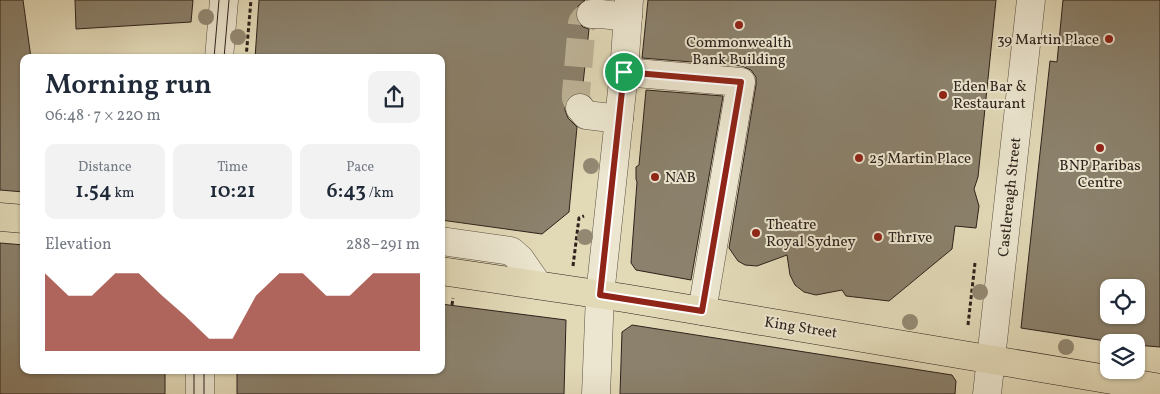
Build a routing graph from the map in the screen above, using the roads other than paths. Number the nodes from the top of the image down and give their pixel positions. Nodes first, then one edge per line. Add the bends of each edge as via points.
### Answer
1 (224, 0) edge
2 (1031, 0) edge
3 (629, 8) edge
4 (590, 14) dead end
5 (219, 54) edge
6 (624, 72) junction
7 (580, 108) dead end
8 (619, 119) junction
9 (0, 217) edge
10 (20, 219) edge
11 (445, 242) edge
12 (445, 272) edge
13 (538, 285) junction
14 (600, 295) junction
15 (702, 311) junction
16 (990, 358) junction
17 (200, 374) edge
18 (1160, 388) edge
19 (200, 394) edge
20 (596, 394) edge
21 (987, 394) edge

1 - 5 street
2 - 16 street, Castlereagh Street
3 - 4 street
3 - 6 street
6 - 8 street
6 - 15 street via 741,82
7 - 8 street via 586,115
8 - 14 street
9 - 10 main road
11 - 13 street via 511,252 520,259
12 - 13 main road, King Street
13 - 14 main road, King Street
14 - 15 main road, King Street
14 - 20 street
15 - 16 main road, King Street
16 - 18 main road, King Street
16 - 21 street, Castlereagh Street
17 - 19 street

